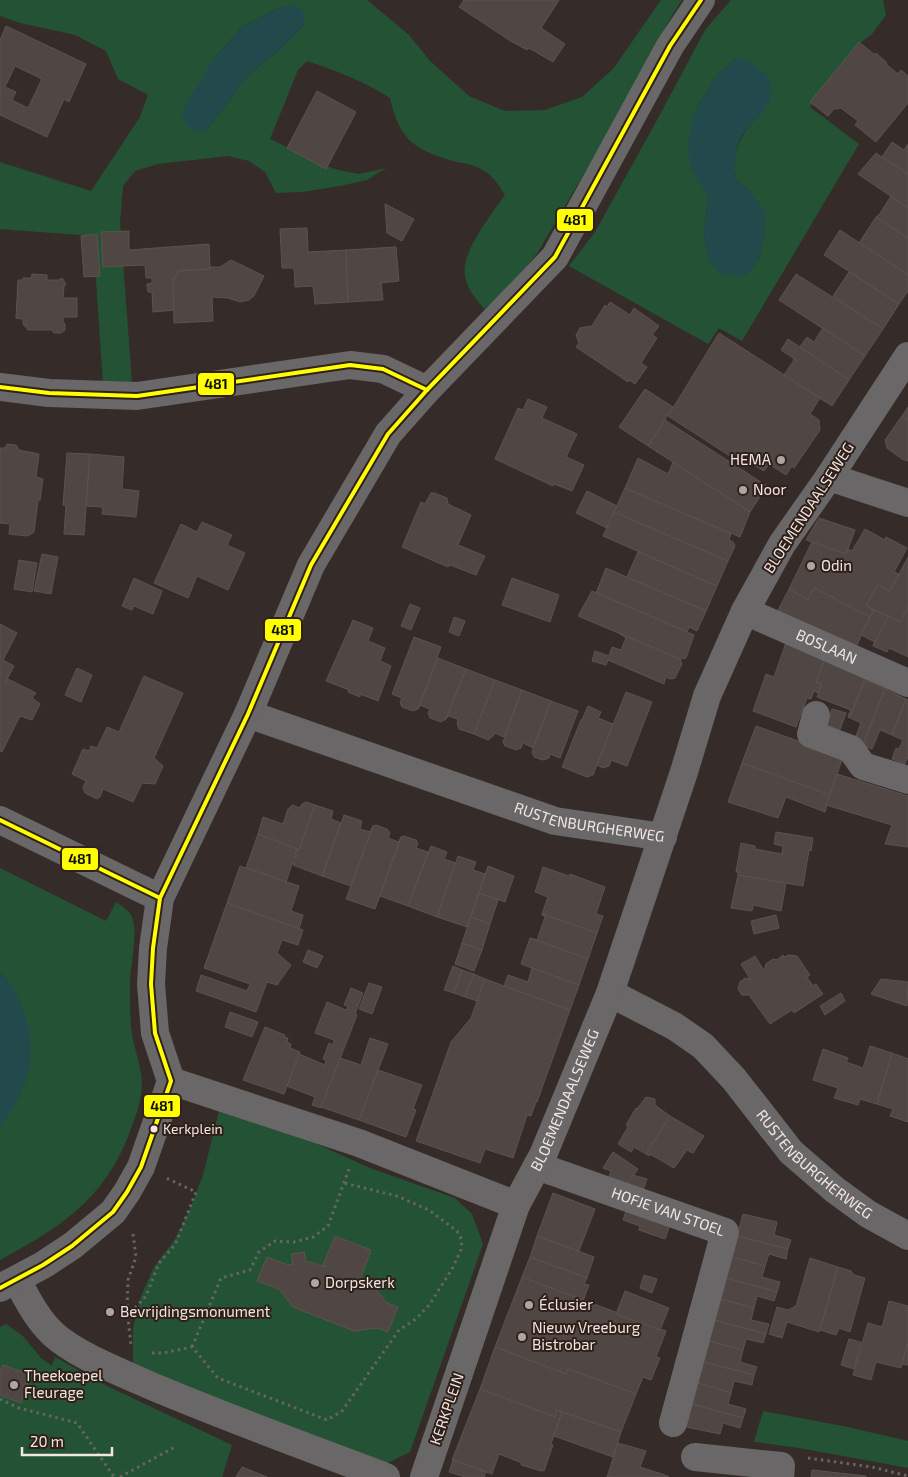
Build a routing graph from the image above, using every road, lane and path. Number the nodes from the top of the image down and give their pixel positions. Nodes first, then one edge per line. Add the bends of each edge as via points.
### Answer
1 (701, 0) edge
2 (908, 356) edge
3 (0, 387) edge
4 (427, 390) junction
5 (829, 477) junction
6 (908, 503) edge
7 (745, 611) junction
8 (908, 683) edge
9 (248, 714) junction
10 (816, 715) dead end
11 (908, 780) edge
12 (0, 820) edge
13 (662, 837) junction
14 (160, 898) junction
15 (610, 994) junction
16 (171, 1081) junction
17 (358, 1143) junction
18 (537, 1166) junction
19 (141, 1167) junction
20 (344, 1183) junction
21 (516, 1205) junction
22 (113, 1212) junction
23 (908, 1236) edge
24 (8, 1284) edge
25 (127, 1309) junction
26 (192, 1347) junction
27 (132, 1365) junction
28 (0, 1400) edge
29 (673, 1423) dead end
30 (175, 1447) dead end
31 (695, 1457) dead end
32 (780, 1471) edge
33 (908, 1476) edge
34 (114, 1477) edge
35 (120, 1477) edge
36 (386, 1477) edge
37 (424, 1477) edge

1 - 4 street via 670,46 555,257
2 - 5 street, BLOEMENDAALSEWEG
3 - 4 street via 49,393 137,396 350,365 383,369
4 - 9 street via 388,434 311,565
5 - 6 street
5 - 7 street, BLOEMENDAALSEWEG via 782,544
7 - 8 street, BOSLAAN
7 - 13 street, BLOEMENDAALSEWEG via 707,696
9 - 13 street, RUSTENBURGHERWEG via 555,821
9 - 14 street
10 - 11 street via 811,734 851,748 863,766
12 - 14 street
13 - 15 street, RUSTENBURGHERWEG
14 - 16 street via 151,984 155,1033
15 - 18 street, BLOEMENDAALSEWEG
15 - 23 street, RUSTENBURGHERWEG via 674,1026 703,1046 734,1079 791,1152 868,1214
16 - 17 street
16 - 19 street
17 - 20 path
17 - 21 street
18 - 21 street, BLOEMENDAALSEWEG
18 - 29 street, HOFJE VAN STOEL via 725,1232
19 - 22 street
19 - 25 path via 196,1192 175,1245 159,1263 146,1296 135,1308
20 - 26 path via 328,1226 313,1237 294,1242 275,1241 259,1252 250,1270 220,1278
20 - 26 path via 397,1196 429,1210 457,1231 462,1240 452,1269 430,1304 399,1330 342,1411 328,1420 218,1378
21 - 37 street, KERKPLEIN
22 - 24 street via 72,1246
22 - 25 path via 133,1234 136,1257 128,1280
24 - 27 street via 31,1306 52,1334 76,1350
25 - 27 path
26 - 27 path via 163,1353
27 - 36 street via 198,1406
28 - 34 path via 77,1424
30 - 35 path
31 - 32 street
32 - 33 path via 808,1458

